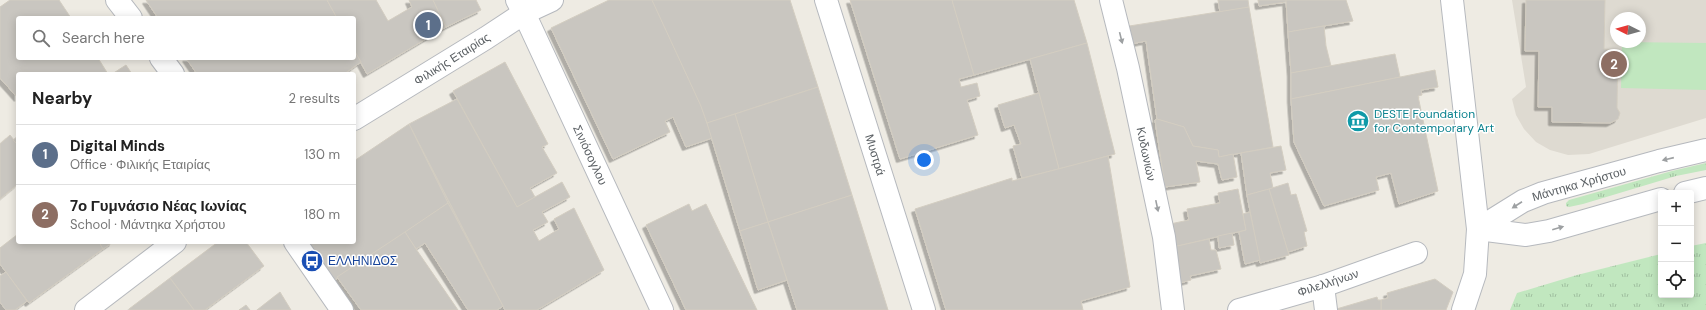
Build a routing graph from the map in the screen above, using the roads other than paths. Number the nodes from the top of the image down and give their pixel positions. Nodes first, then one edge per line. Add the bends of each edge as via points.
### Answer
1 (118, 0) edge
2 (552, 0) edge
3 (826, 0) edge
4 (1111, 0) edge
5 (1452, 0) edge
6 (521, 6) edge
7 (130, 16) edge
8 (162, 60) edge
9 (172, 72) edge
10 (356, 119) edge
11 (1706, 150) edge
12 (1706, 188) edge
13 (1694, 191) edge
14 (1658, 200) edge
15 (1478, 229) junction
16 (172, 244) edge
17 (296, 244) edge
18 (1416, 253) dead end
19 (1323, 286) junction
20 (86, 310) edge
21 (342, 310) edge
22 (662, 310) edge
23 (924, 310) edge
24 (1172, 310) edge
25 (1239, 310) edge
26 (1326, 310) edge
27 (1463, 310) edge

1 - 7 street
2 - 6 street, Φιλικής Εταιρίας
3 - 23 street, Μυστρά
4 -> 24 street, Κυδωνιών via 1164,237
5 - 15 street
6 - 10 street, Φιλικής Εταιρίας via 486,38
6 - 22 street, Σινιόσογλου
8 - 9 street
11 -> 15 street, Μάντηκα Χρήστου via 1543,193 1523,201
12 - 13 street
15 -> 14 street via 1526,235 1549,231
15 - 27 street via 1475,274
16 - 20 street
17 - 21 street
18 - 19 street, Φιλελλήνων
19 - 25 street, Φιλελλήνων
19 - 26 street

